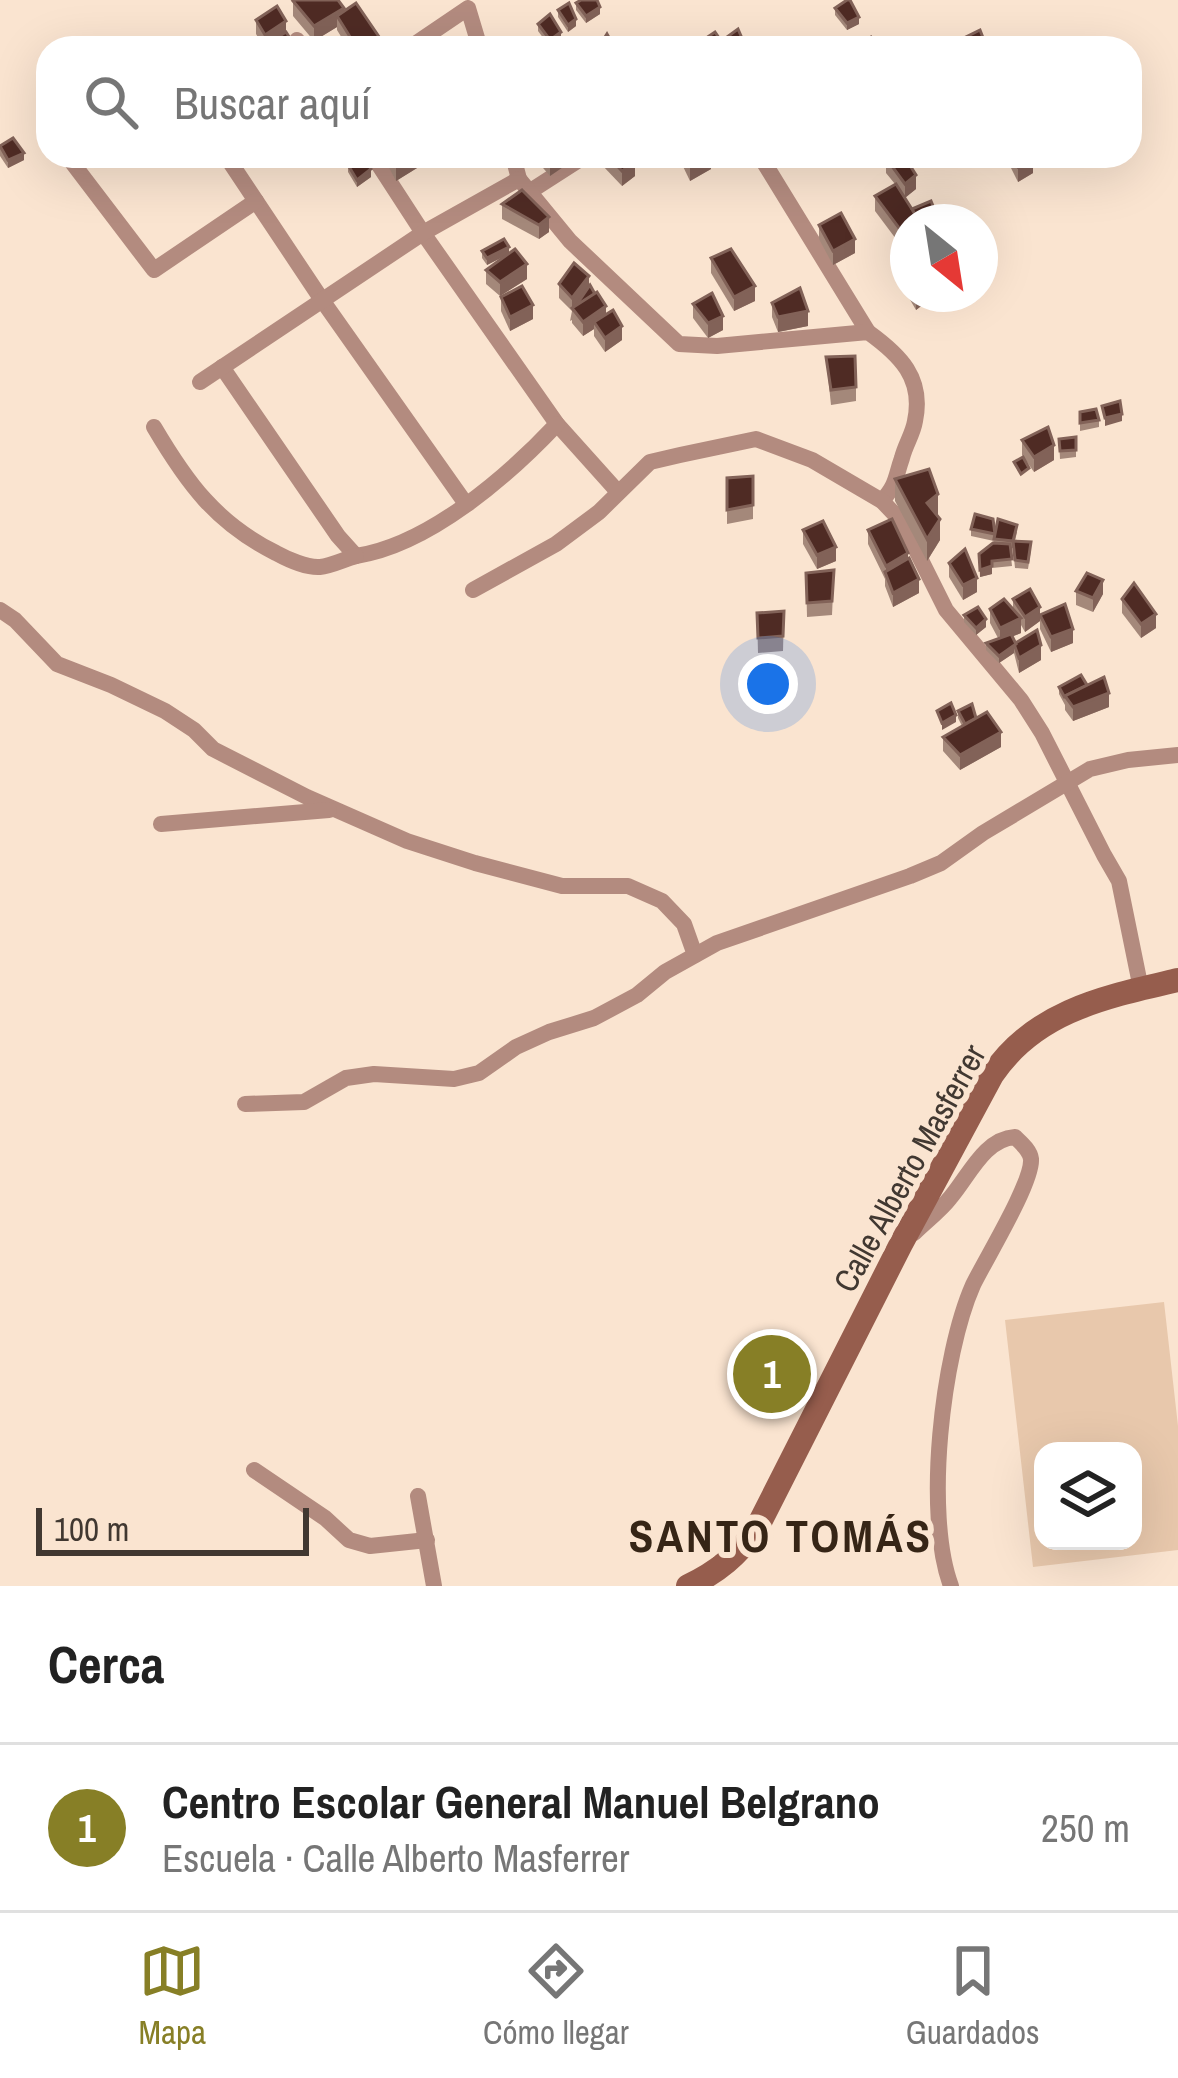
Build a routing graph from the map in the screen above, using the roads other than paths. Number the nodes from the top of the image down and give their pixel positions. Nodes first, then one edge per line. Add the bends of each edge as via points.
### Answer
1 (427, 36) edge
2 (476, 36) edge
3 (75, 168) edge
4 (240, 168) edge
5 (381, 168) edge
6 (518, 168) edge
7 (560, 168) edge
8 (767, 168) edge
9 (524, 185) junction
10 (256, 201) junction
11 (423, 233) junction
12 (322, 300) junction
13 (868, 332) junction
14 (221, 367) junction
15 (200, 382) dead end
16 (557, 424) junction
17 (154, 427) dead end
18 (618, 493) junction
19 (882, 502) junction
20 (466, 504) junction
21 (356, 556) junction
22 (473, 590) dead end
23 (0, 610) edge
24 (1178, 755) edge
25 (1068, 781) junction
26 (336, 810) junction
27 (161, 824) dead end
28 (695, 955) junction
29 (1178, 980) edge
30 (1141, 989) junction
31 (245, 1104) dead end
32 (902, 1244) junction
33 (254, 1470) dead end
34 (418, 1496) dead end
35 (427, 1540) junction
36 (434, 1586) edge
37 (688, 1586) edge
38 (950, 1586) edge

1 - 2 street via 468,8
3 - 10 street via 154,270
4 - 10 street
5 - 11 street
6 - 9 street
7 - 9 street
8 - 13 street
9 - 11 street
9 - 13 street via 679,344
10 - 12 street
11 - 12 street
11 - 16 street
12 - 14 street
12 - 20 street
13 - 19 street via 898,353 918,393 896,484
14 - 15 street
14 - 21 street
16 - 18 street
16 - 20 street
17 - 21 street via 210,508 245,538 317,568
18 - 19 street via 650,462 756,440 812,460
18 - 22 street via 556,544
19 - 25 street via 902,522 946,610 1022,700
20 - 21 street
23 - 26 street via 57,664 165,711 235,762
24 - 25 street via 1090,769
25 - 28 street via 940,863
25 - 30 street via 1119,881
26 - 27 street
26 - 28 street via 407,841 562,886 628,886 662,901 684,924
28 - 31 street via 637,995 516,1047 479,1073 374,1074 346,1078 304,1102
29 - 30 main road, Calle Alberto Masferrer
30 - 32 main road, Calle Alberto Masferrer via 1063,1013 1008,1052
32 - 37 main road, Calle Alberto Masferrer via 757,1528 734,1558
32 - 38 street via 994,1143 1015,1137 1024,1146 1025,1184 965,1304 946,1384 938,1523
33 - 35 street via 349,1540
34 - 35 street
35 - 36 street

